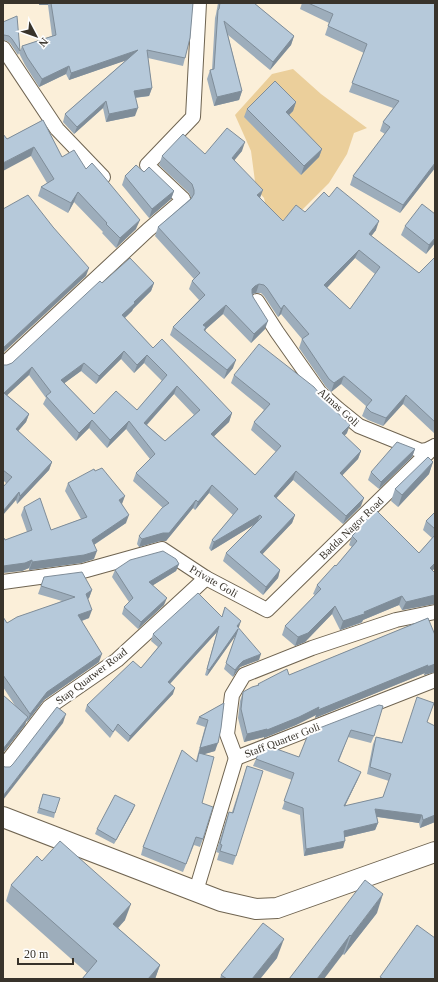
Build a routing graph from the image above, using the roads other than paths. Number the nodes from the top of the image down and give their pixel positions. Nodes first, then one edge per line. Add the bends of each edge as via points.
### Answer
1 (199, 3) edge
2 (3, 48) edge
3 (113, 188) edge
4 (138, 218) edge
5 (148, 230) junction
6 (257, 301) edge
7 (3, 365) edge
8 (435, 446) edge
9 (206, 578) junction
10 (3, 582) edge
11 (267, 610) joint
12 (435, 612) edge
13 (435, 680) edge
14 (236, 758) junction
15 (3, 767) edge
16 (3, 817) edge
17 (435, 852) edge
18 (196, 891) junction

1 - 5 street via 193,117 147,165 183,199
2 - 3 street via 57,129
4 - 5 street
5 - 7 street
6 - 8 street, Almas Goli via 320,393 338,409 359,426 421,451
8 - 11 street, Badda Nagor Road
9 - 10 street, Private Goli via 162,549 83,571
9 - 11 street, Private Goli
9 - 15 street, Stap Quatwer Road via 117,660 49,707
12 - 14 street via 396,620 320,645 244,675 232,696 227,734
13 - 14 street, Staff Quarter Goli
14 - 18 street, Staff Quarter Goli
16 - 18 street
17 - 18 street via 277,908 256,909 221,901

